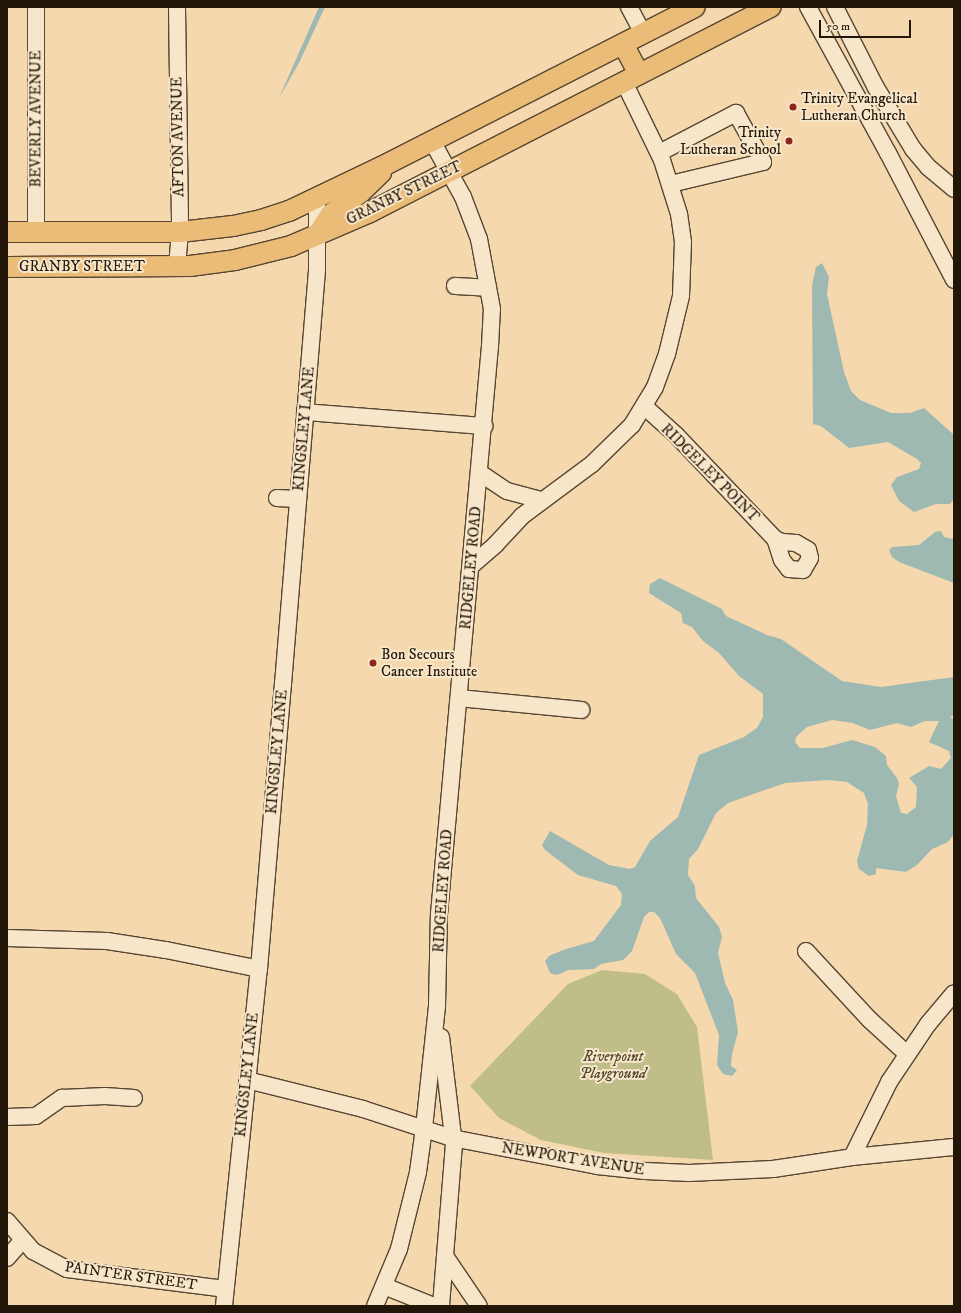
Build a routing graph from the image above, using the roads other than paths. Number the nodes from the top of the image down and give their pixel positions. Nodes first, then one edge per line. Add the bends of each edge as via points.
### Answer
1 (36, 7) edge
2 (177, 7) edge
3 (629, 7) edge
4 (695, 7) edge
5 (771, 7) edge
6 (808, 7) edge
7 (835, 7) edge
8 (643, 33) junction
9 (623, 44) junction
10 (632, 78) junction
11 (432, 141) junction
12 (659, 153) junction
13 (922, 160) junction
14 (390, 162) junction
15 (449, 172) junction
16 (904, 183) junction
17 (671, 184) junction
18 (954, 189) edge
19 (317, 198) junction
20 (7, 232) edge
21 (36, 232) junction
22 (180, 232) junction
23 (317, 235) junction
24 (7, 267) edge
25 (177, 267) junction
26 (954, 280) edge
27 (455, 286) dead end
28 (488, 288) junction
29 (645, 407) junction
30 (306, 412) junction
31 (484, 426) junction
32 (480, 473) junction
33 (277, 498) dead end
34 (298, 499) junction
35 (541, 500) junction
36 (775, 539) dead end
37 (471, 566) junction
38 (459, 698) junction
39 (581, 710) dead end
40 (7, 938) edge
41 (806, 952) dead end
42 (258, 969) junction
43 (954, 993) edge
44 (437, 1006) junction
45 (907, 1054) junction
46 (247, 1080) junction
47 (134, 1098) dead end
48 (7, 1117) edge
49 (424, 1128) junction
50 (452, 1138) junction
51 (954, 1147) edge
52 (852, 1157) junction
53 (7, 1221) edge
54 (22, 1241) junction
55 (445, 1256) junction
56 (7, 1258) edge
57 (384, 1286) junction
58 (225, 1289) junction
59 (224, 1306) edge
60 (375, 1306) edge
61 (434, 1306) edge
62 (441, 1306) edge
63 (479, 1306) edge

1 - 21 street, BEVERLY AVENUE
2 - 22 street, AFTON AVENUE
3 - 8 street
4 - 8 main road
5 - 10 main road, GRANBY STREET
6 - 16 street
7 - 13 street via 900,130
8 - 9 main road
9 - 10 main road
9 - 11 main road
10 - 12 street
10 - 15 main road, GRANBY STREET
11 - 14 main road
11 - 15 street, RIDGELEY ROAD
12 - 17 street
12 - 17 street via 736,113 762,162
13 - 16 street
13 - 18 street
14 - 19 main road
14 - 23 main road via 361,192 331,214
15 - 23 main road, GRANBY STREET via 370,212
15 - 28 street, RIDGELEY ROAD via 471,216
16 - 26 street
17 - 29 street via 683,242 681,296 667,354
19 - 22 main road via 261,220
19 - 23 street, KINGSLEY LANE
20 - 21 main road
21 - 22 main road
22 - 25 street, AFTON AVENUE
23 - 25 main road, GRANBY STREET via 264,255
23 - 30 street, KINGSLEY LANE
24 - 25 main road, GRANBY STREET
27 - 28 street
28 - 31 street, RIDGELEY ROAD via 492,309
29 - 35 street via 623,435 592,464
29 - 36 street, RIDGELEY POINT
30 - 31 street
30 - 34 street, KINGSLEY LANE
31 - 32 street, RIDGELEY ROAD
32 - 35 street via 507,491
32 - 37 street, RIDGELEY ROAD
33 - 34 street
34 - 42 street, KINGSLEY LANE
35 - 37 street
37 - 38 street, RIDGELEY ROAD
38 - 39 street
38 - 44 street, RIDGELEY ROAD via 439,914
40 - 42 street via 107,941
41 - 45 street via 870,1020
42 - 46 street, KINGSLEY LANE
43 - 45 street
44 - 49 street, RIDGELEY ROAD
44 - 50 street, RIDGELEY ROAD
45 - 52 street via 869,1119
46 - 49 street, NEWPORT AVENUE via 363,1109
46 - 58 street, KINGSLEY LANE
47 - 48 street via 62,1098 36,1116
49 - 50 street, NEWPORT AVENUE
49 - 57 street, RIDGELEY ROAD via 418,1172 400,1249
50 - 52 street, NEWPORT AVENUE via 597,1166 645,1171 689,1173 773,1169
50 - 55 street, RIDGELEY ROAD via 452,1187
51 - 52 street, NEWPORT AVENUE
53 - 54 street, PAINTER STREET
54 - 56 street
54 - 58 street, PAINTER STREET via 45,1259 67,1269
55 - 62 street, RIDGELEY ROAD
55 - 63 street
57 - 60 street, RIDGELEY ROAD
57 - 61 street
58 - 59 street, KINGSLEY LANE

